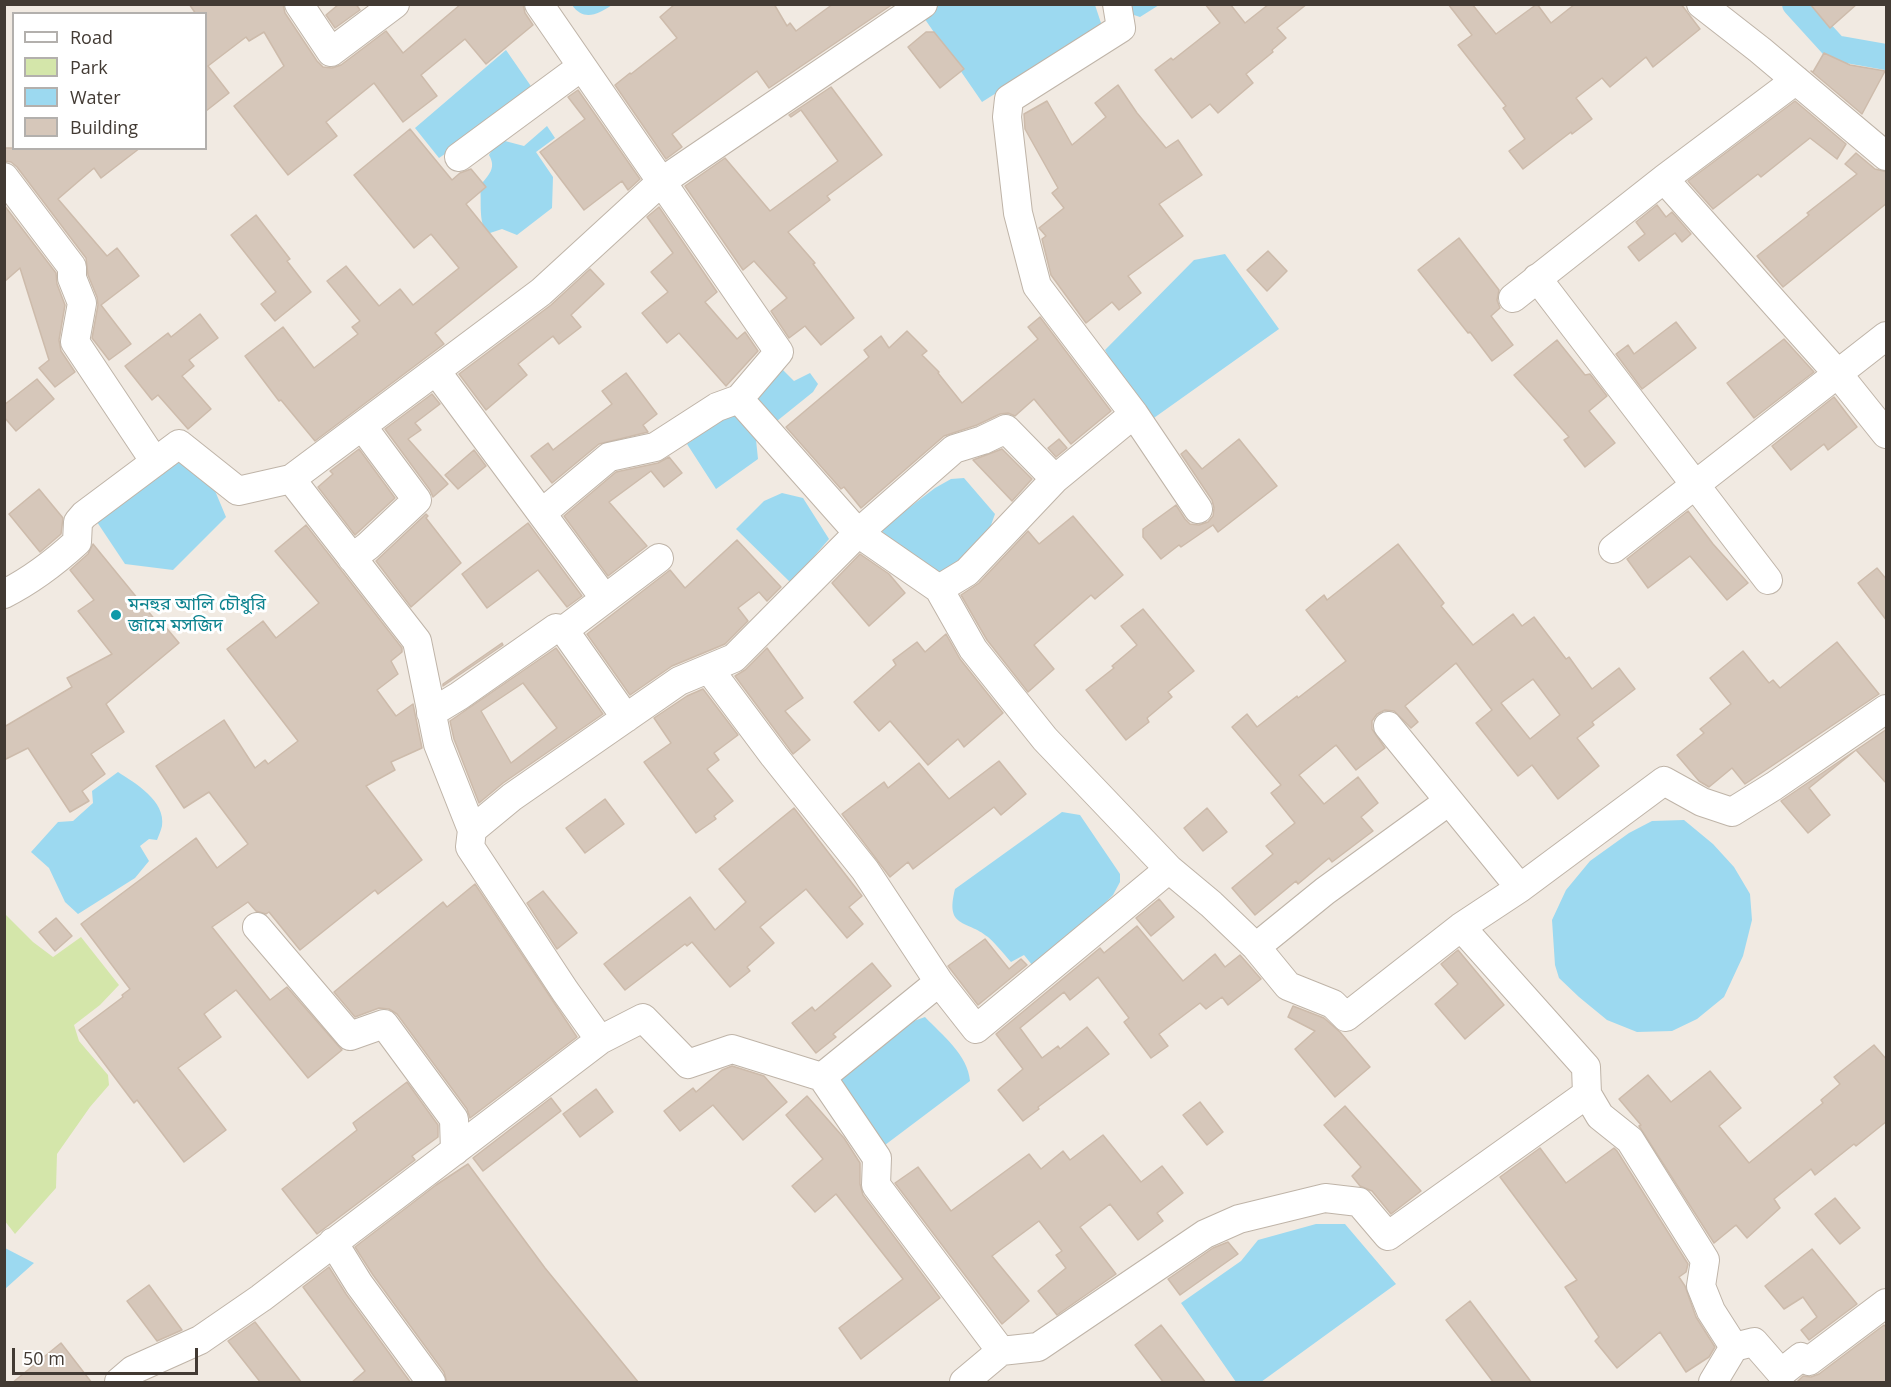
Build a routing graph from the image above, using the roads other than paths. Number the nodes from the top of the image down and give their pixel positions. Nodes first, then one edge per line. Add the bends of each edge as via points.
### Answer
1 (299, 4) edge
2 (395, 4) edge
3 (539, 4) edge
4 (923, 4) edge
5 (1117, 4) edge
6 (1701, 4) edge
7 (581, 67) junction
8 (1796, 80) junction
9 (1887, 156) edge
10 (459, 157) dead end
11 (4, 177) edge
12 (1665, 179) junction
13 (661, 182) junction
14 (1538, 278) junction
15 (1513, 298) dead end
16 (1887, 336) edge
17 (436, 371) junction
18 (1838, 374) junction
19 (739, 399) junction
20 (1134, 414) junction
21 (362, 426) junction
22 (1887, 434) edge
23 (155, 462) junction
24 (291, 479) junction
25 (1054, 479) junction
26 (1696, 485) junction
27 (1198, 509) dead end
28 (542, 513) junction
29 (858, 533) junction
30 (1613, 549) dead end
31 (352, 558) junction
32 (659, 558) dead end
33 (1768, 580) dead end
34 (939, 589) junction
35 (4, 594) edge
36 (605, 599) junction
37 (564, 630) junction
38 (709, 669) junction
39 (1887, 709) edge
40 (431, 713) junction
41 (626, 718) junction
42 (1388, 726) dead end
43 (1449, 801) junction
44 (472, 830) junction
45 (1169, 869) junction
46 (1521, 888) junction
47 (256, 927) dead end
48 (1461, 927) junction
49 (1256, 947) junction
50 (939, 982) junction
51 (600, 1040) junction
52 (822, 1077) junction
53 (1587, 1094) junction
54 (455, 1150) junction
55 (333, 1242) junction
56 (1887, 1303) edge
57 (1734, 1347) junction
58 (1001, 1351) junction
59 (118, 1383) edge
60 (431, 1383) edge
61 (964, 1383) edge
62 (1713, 1383) edge

1 - 2 street via 331,52
3 - 7 street
4 - 13 street
5 - 20 street via 1121,28 1009,99 1007,117 1018,213 1037,286
6 - 8 street
7 - 10 street
7 - 13 street
8 - 9 street
8 - 12 street
11 - 23 street via 72,267 82,303 75,342
12 - 14 street
12 - 18 street
13 - 17 street via 541,292
13 - 19 street via 778,352
14 - 15 street
14 - 26 street
16 - 18 street
17 - 21 street
17 - 28 street
18 - 22 street
18 - 26 street
19 - 28 street via 717,407 656,447 609,457
19 - 29 street
20 - 25 street
20 - 27 street
21 - 24 street
21 - 31 street via 417,500
23 - 24 street via 179,444 238,491
23 - 35 street via 84,515 78,522 77,542 57,560
24 - 31 street
25 - 29 street via 1006,429 954,449
25 - 34 street via 967,572
26 - 30 street
26 - 33 street
28 - 36 street
29 - 34 street
29 - 38 street via 734,658
31 - 40 street via 417,640
32 - 36 street
34 - 45 street via 973,649 1045,739
36 - 37 street
37 - 40 street via 556,628
37 - 41 street
38 - 41 street via 679,681
38 - 50 street via 865,870
39 - 46 street via 1732,812 1702,802 1664,781
40 - 44 street via 438,744
41 - 44 street via 512,797
42 - 43 street
43 - 46 street
43 - 49 street via 1325,891
44 - 51 street via 470,847
45 - 49 street
45 - 50 street via 976,1029
46 - 48 street
47 - 54 street via 350,1036 384,1024 454,1119
48 - 49 street via 1346,1017 1333,1004 1288,986
48 - 53 street via 1586,1067
50 - 52 street
51 - 52 street via 643,1018 688,1064 732,1049
51 - 54 street
52 - 58 street via 877,1158 876,1185
53 - 57 street via 1600,1116 1630,1140 1705,1260 1701,1286 1711,1311
53 - 58 street via 1388,1236 1359,1202 1324,1198 1239,1219 1205,1234 1038,1347
54 - 55 street
55 - 59 street via 200,1340 133,1370
55 - 60 street
56 - 57 street via 1809,1361 1801,1357 1781,1373 1754,1342
57 - 62 street
58 - 61 street

